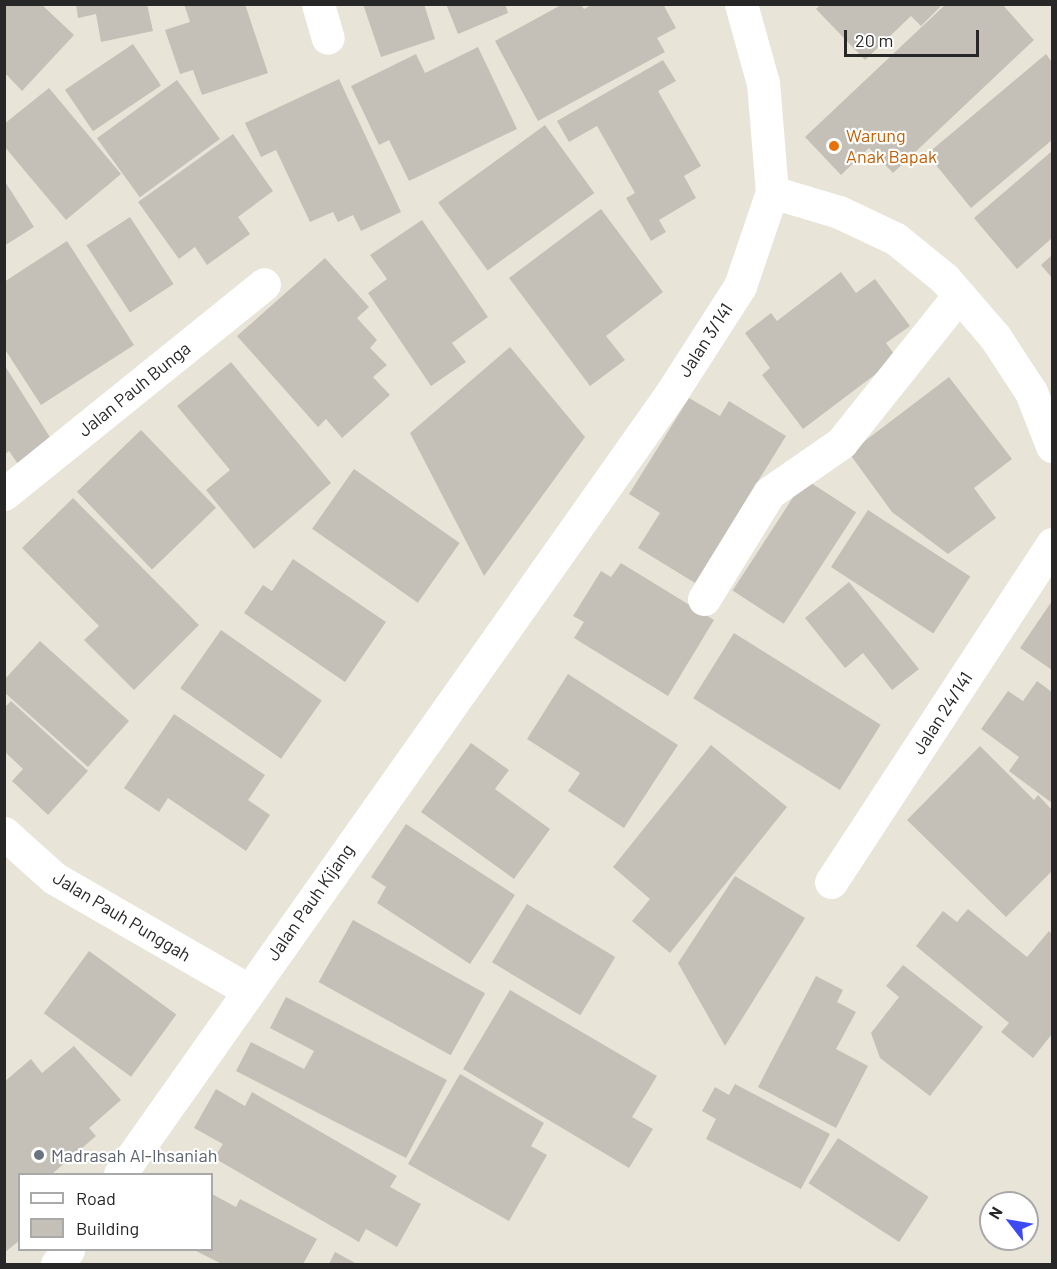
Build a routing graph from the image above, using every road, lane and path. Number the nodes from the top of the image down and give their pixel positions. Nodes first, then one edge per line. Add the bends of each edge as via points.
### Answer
1 (318, 4) edge
2 (741, 4) edge
3 (328, 38) dead end
4 (772, 192) junction
5 (264, 284) dead end
6 (959, 295) junction
7 (1053, 446) edge
8 (4, 494) edge
9 (1053, 544) edge
10 (704, 599) dead end
11 (503, 630) joint
12 (4, 832) edge
13 (831, 882) dead end
14 (248, 990) junction
15 (121, 1173) edge
16 (67, 1251) edge
17 (57, 1264) edge

1 - 3 street
2 - 4 street, Jalan 3/141 via 763,83
4 - 6 street via 839,212 896,239
4 - 11 street, Jalan 3/141 via 740,286 672,392
5 - 8 street, Jalan Pauh Bunga
6 - 7 street via 995,337 1031,393
6 - 10 street via 841,442 769,493
9 - 13 street, Jalan 24/141
11 - 14 street, Jalan Pauh Kijang
12 - 14 street, Jalan Pauh Punggah via 54,878
14 - 15 street, Jalan Pauh Kijang
16 - 17 street

